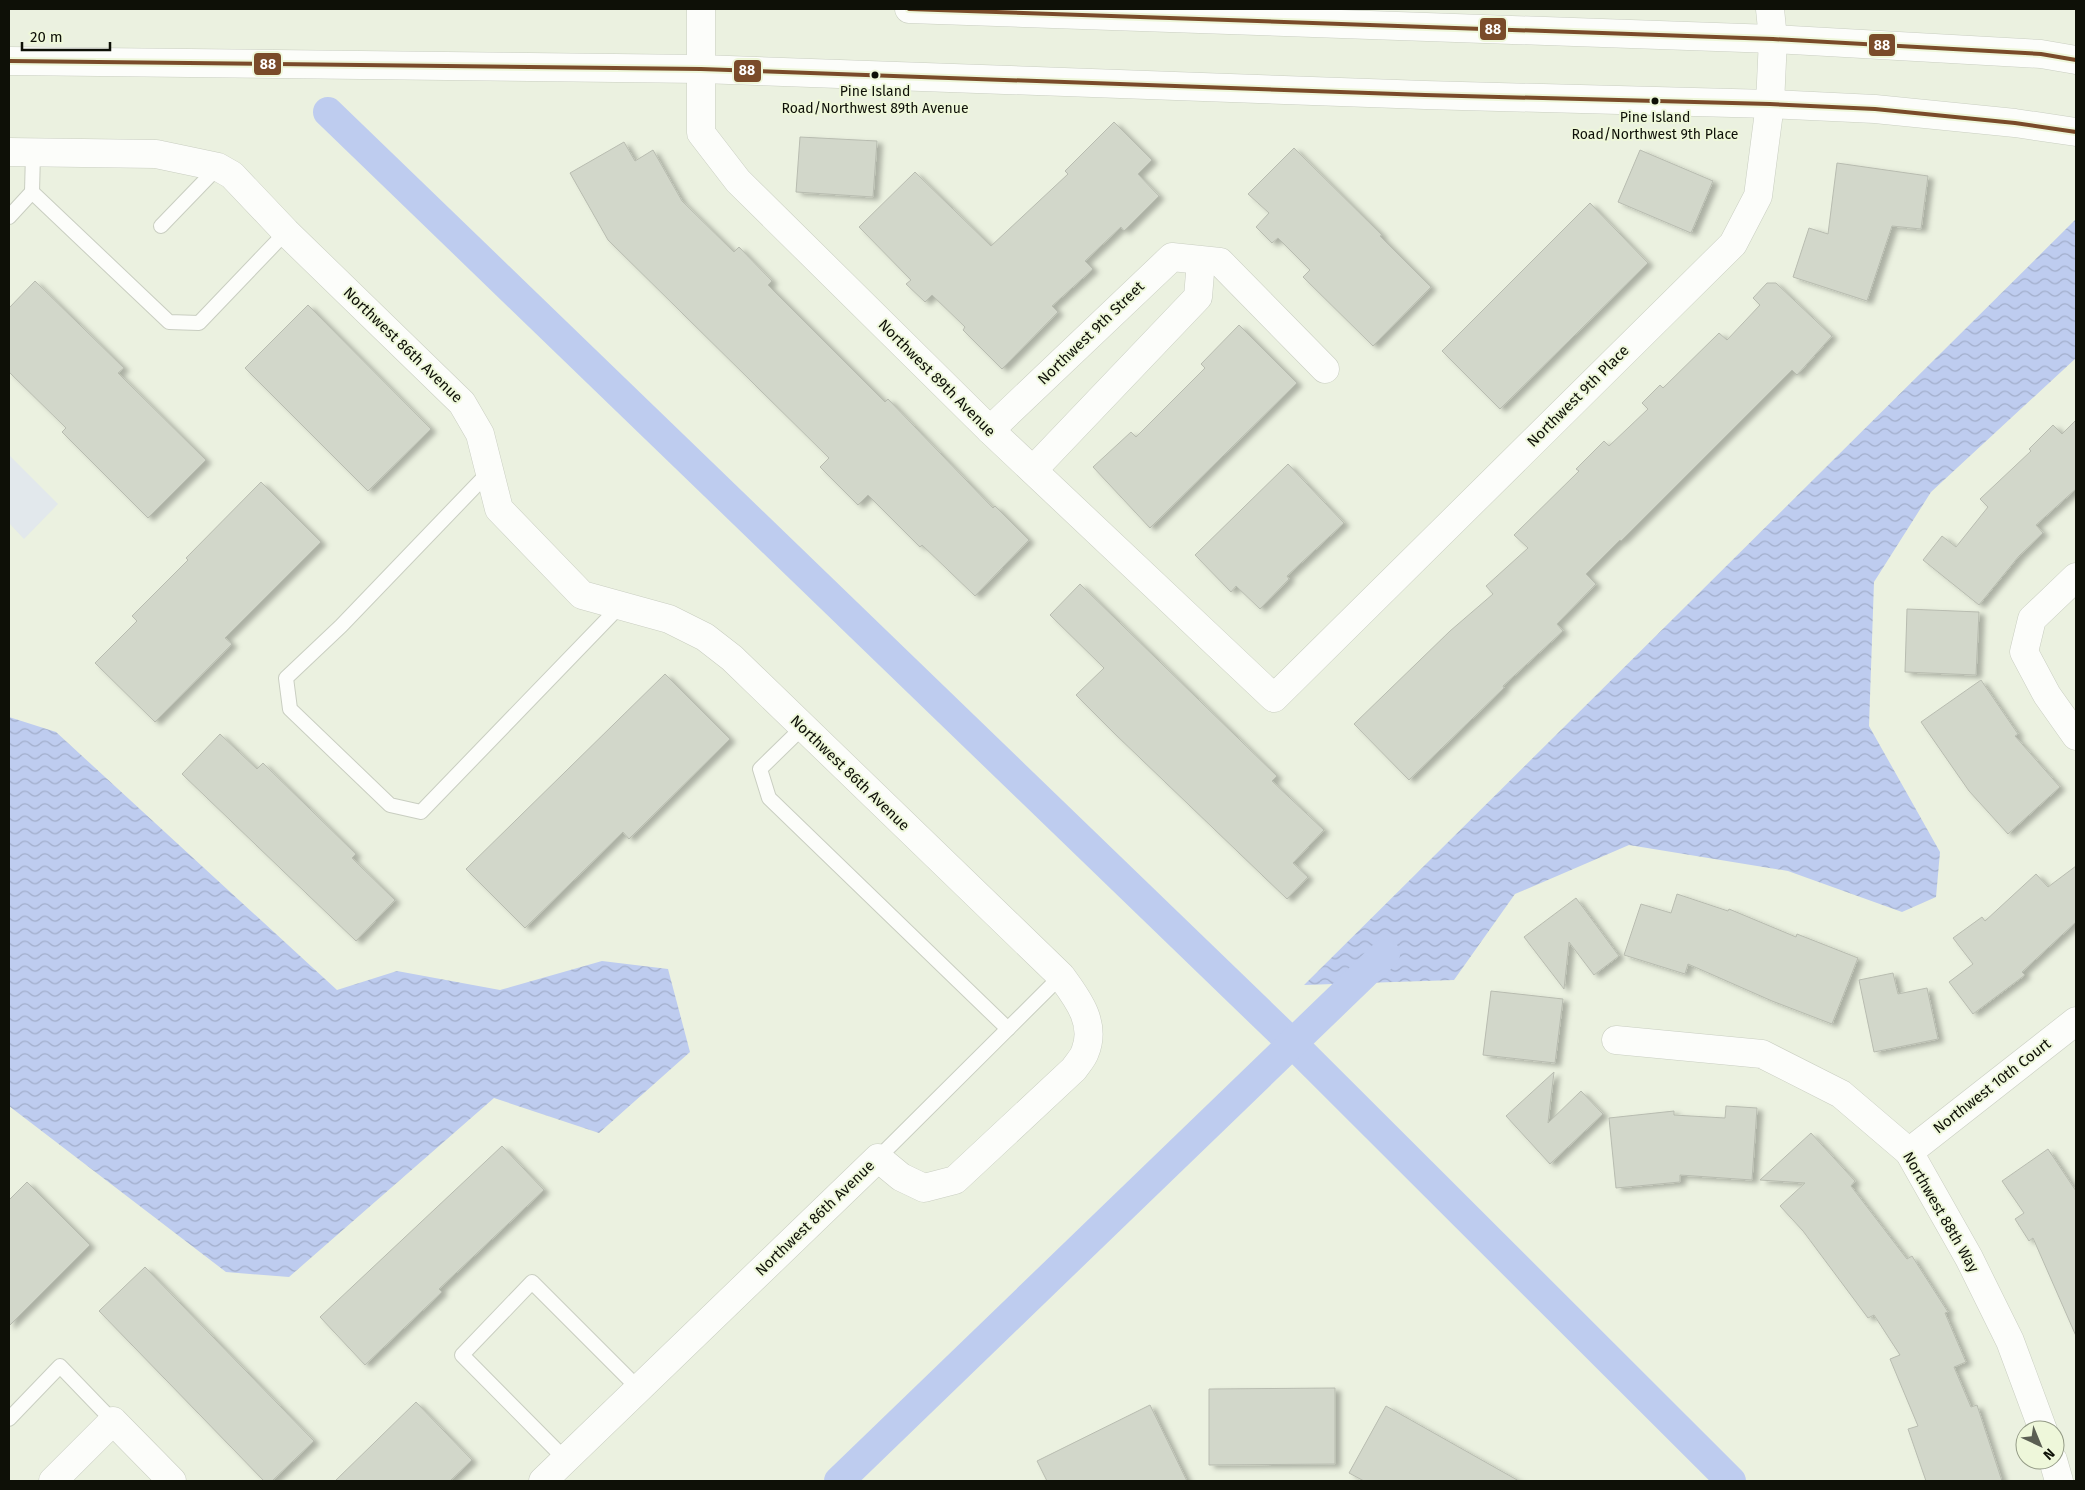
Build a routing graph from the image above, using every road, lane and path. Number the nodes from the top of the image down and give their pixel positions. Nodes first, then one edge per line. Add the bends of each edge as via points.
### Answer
1 (700, 9) edge
2 (909, 9) edge
3 (1770, 9) edge
4 (1065, 11) edge
5 (1773, 39) junction
6 (2076, 60) edge
7 (9, 61) edge
8 (700, 69) junction
9 (1770, 104) junction
10 (2076, 132) edge
11 (21, 152) edge
12 (218, 167) junction
13 (32, 192) junction
14 (9, 217) edge
15 (161, 226) dead end
16 (286, 232) junction
17 (1201, 261) junction
18 (1325, 369) dead end
19 (990, 430) junction
20 (1033, 470) junction
21 (489, 472) junction
22 (2076, 577) edge
23 (620, 606) junction
24 (1274, 698) joint
25 (803, 727) junction
26 (2076, 736) edge
27 (1061, 976) junction
28 (2076, 1021) edge
29 (1008, 1029) junction
30 (1616, 1040) dead end
31 (1908, 1152) junction
32 (878, 1158) junction
33 (638, 1388) junction
34 (9, 1419) edge
35 (2039, 1420) edge
36 (114, 1421) junction
37 (565, 1459) junction
38 (53, 1481) edge
39 (172, 1481) edge
40 (543, 1481) edge

1 - 8 street, Northwest 89th Avenue
2 - 4 street
3 - 5 street, Northwest 9th Place
4 - 5 street
5 - 6 street via 2041,54
5 - 9 street, Northwest 9th Place
7 - 8 street
8 - 9 street
8 - 19 street, Northwest 89th Avenue via 701,133 738,181
9 - 10 street via 1875,108
9 - 24 street, Northwest 9th Place via 1758,196 1733,244
11 - 12 street, Northwest 86th Avenue via 156,154
11 - 13 lane
12 - 15 lane
12 - 16 street, Northwest 86th Avenue via 232,175
13 - 14 lane
13 - 16 lane via 169,322 198,322
16 - 21 street, Northwest 86th Avenue via 462,403 480,434
17 - 18 street, Northwest 9th Street via 1220,262
17 - 19 street, Northwest 9th Street via 1172,257
17 - 20 street via 1198,297
19 - 20 street, Northwest 89th Avenue
20 - 24 street, Northwest 89th Avenue
21 - 23 street, Northwest 86th Avenue via 499,509 582,595
21 - 23 lane via 342,626 286,678 290,708 390,805 421,812
22 - 26 street via 2032,619 2024,652 2047,695
23 - 25 street, Northwest 86th Avenue via 669,619 705,636
25 - 27 street, Northwest 86th Avenue
25 - 29 lane via 760,769 769,798
27 - 29 lane
27 - 32 street, Northwest 86th Avenue via 1082,1005 1089,1027 1086,1052 1074,1069 955,1180 924,1188 901,1177
28 - 31 street, Northwest 10th Court
29 - 32 lane
30 - 31 street, Northwest 88th Way via 1762,1054 1840,1094
31 - 35 street, Northwest 88th Way via 1969,1258 2010,1341
32 - 33 street, Northwest 86th Avenue
33 - 37 street, Northwest 86th Avenue
33 - 37 lane via 532,1282 462,1355
34 - 36 lane via 60,1366
36 - 38 street
36 - 39 street
37 - 40 street, Northwest 86th Avenue

